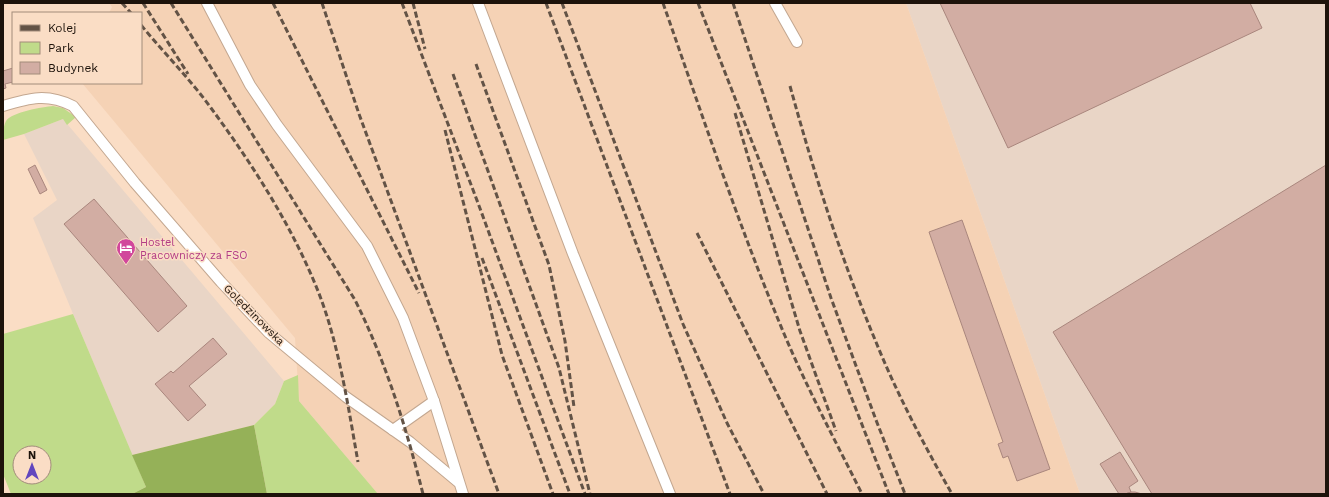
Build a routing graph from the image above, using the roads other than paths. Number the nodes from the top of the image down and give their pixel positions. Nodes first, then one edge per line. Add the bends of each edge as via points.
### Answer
1 (207, 3) edge
2 (478, 3) edge
3 (775, 3) edge
4 (797, 42) dead end
5 (3, 106) edge
6 (434, 401) junction
7 (393, 430) junction
8 (458, 482) junction
9 (463, 494) edge
10 (670, 494) edge

1 - 6 lane via 250,85 367,246 403,318
2 - 10 lane via 573,254
3 - 4 lane
5 - 7 lane, Golędzinowska via 30,98 50,97 73,106 135,183 269,333 346,397
6 - 7 lane
6 - 8 lane
7 - 8 lane, Golędzinowska
8 - 9 lane, Golędzinowska

